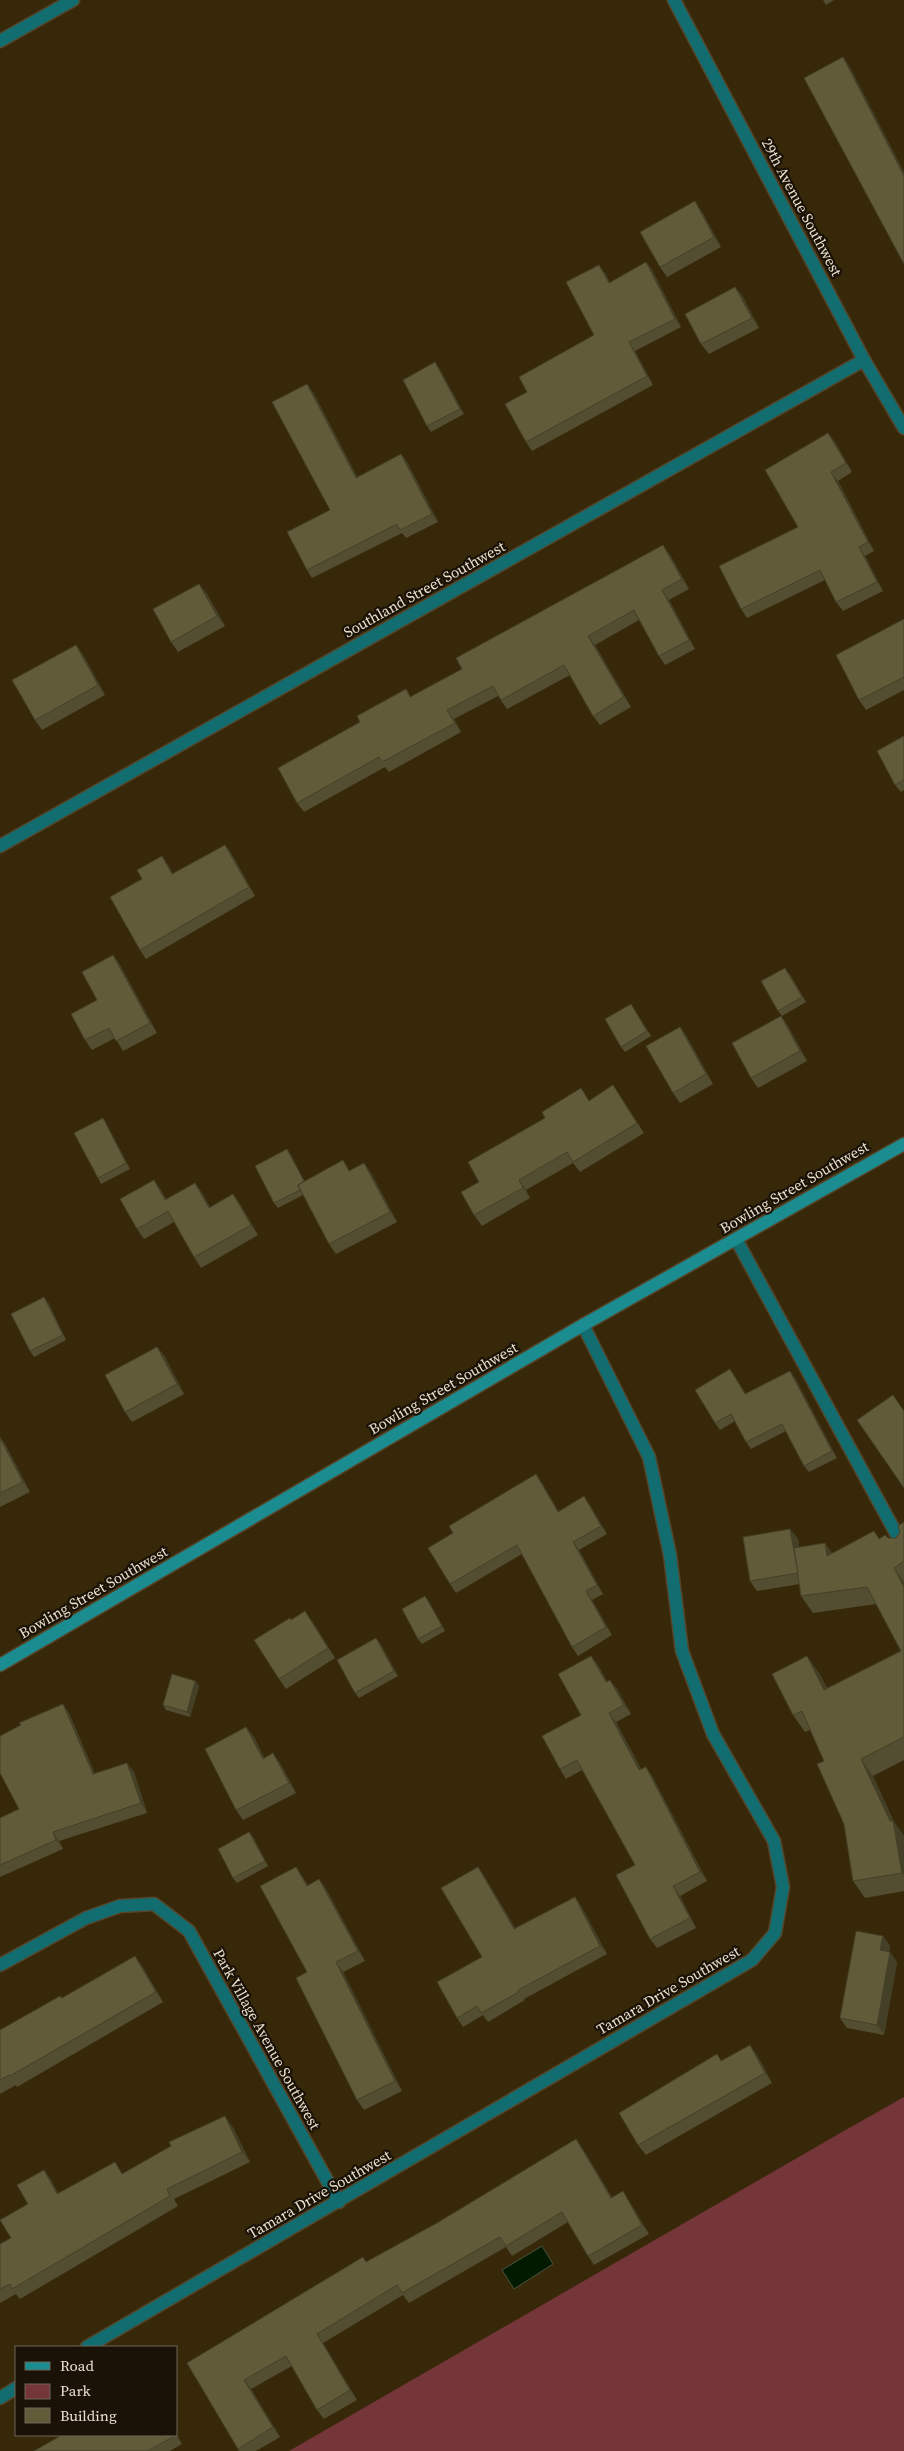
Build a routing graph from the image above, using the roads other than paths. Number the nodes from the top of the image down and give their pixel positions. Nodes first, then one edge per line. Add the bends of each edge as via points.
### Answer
1 (73, 0) edge
2 (674, 0) edge
3 (0, 41) edge
4 (864, 360) junction
5 (904, 428) edge
6 (0, 846) edge
7 (904, 1144) edge
8 (736, 1239) junction
9 (583, 1325) junction
10 (904, 1548) edge
11 (0, 1665) edge
12 (0, 1965) edge
13 (338, 2202) junction
14 (89, 2346) edge
15 (15, 2389) edge
16 (0, 2398) edge

1 - 3 street
2 - 4 street, 29th Avenue Southwest
4 - 5 street, 29th Avenue Southwest
4 - 6 street, Southland Street Southwest
7 - 8 main road, Bowling Street Southwest
8 - 9 main road, Bowling Street Southwest
8 - 10 street
9 - 11 main road, Bowling Street Southwest
9 - 13 street, Tamara Drive Southwest via 649,1457 670,1554 682,1651 713,1734 774,1841 783,1887 775,1933 752,1960
12 - 13 street, Park Village Avenue Southwest via 86,1918 120,1906 154,1904 189,1930
13 - 14 street, Tamara Drive Southwest
15 - 16 street

